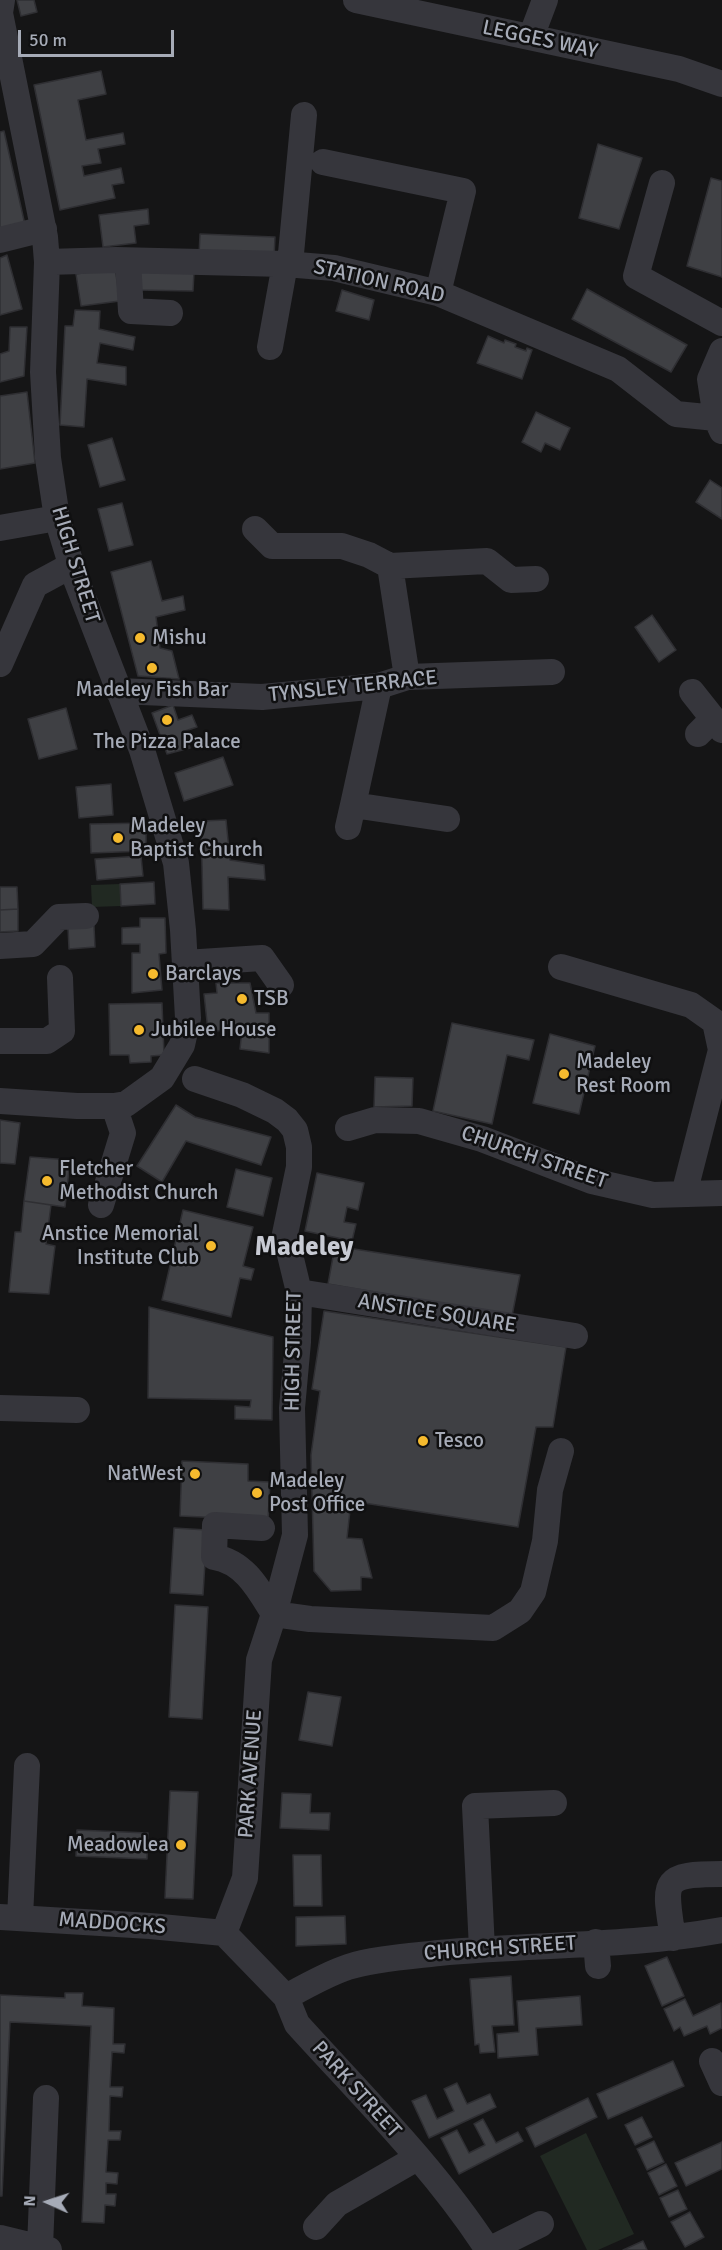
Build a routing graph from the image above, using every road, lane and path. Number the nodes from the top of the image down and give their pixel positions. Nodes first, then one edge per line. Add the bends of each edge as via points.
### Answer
1 (2, 0) edge
2 (356, 0) edge
3 (545, 0) edge
4 (531, 37) junction
5 (722, 84) edge
6 (10, 105) edge
7 (304, 115) dead end
8 (323, 162) dead end
9 (662, 183) dead end
10 (44, 229) junction
11 (0, 240) edge
12 (128, 261) junction
13 (47, 262) junction
14 (287, 264) junction
15 (438, 292) junction
16 (170, 313) dead end
17 (722, 323) edge
18 (270, 347) dead end
19 (722, 351) edge
20 (719, 425) edge
21 (57, 518) junction
22 (0, 528) edge
23 (255, 529) dead end
24 (72, 565) junction
25 (390, 566) junction
26 (536, 579) dead end
27 (0, 664) edge
28 (552, 672) dead end
29 (407, 678) junction
30 (379, 686) junction
31 (118, 691) junction
32 (692, 692) dead end
33 (711, 728) edge
34 (447, 819) dead end
35 (86, 916) dead end
36 (0, 946) edge
37 (185, 963) junction
38 (561, 967) dead end
39 (60, 978) dead end
40 (280, 985) dead end
41 (0, 1041) edge
42 (181, 1048) junction
43 (719, 1072) edge
44 (162, 1078) junction
45 (195, 1078) junction
46 (0, 1101) edge
47 (114, 1106) junction
48 (348, 1128) dead end
49 (722, 1193) edge
50 (684, 1194) junction
51 (101, 1204) dead end
52 (299, 1292) junction
53 (575, 1336) dead end
54 (0, 1408) edge
55 (77, 1410) dead end
56 (561, 1451) dead end
57 (262, 1528) dead end
58 (274, 1614) junction
59 (27, 1766) dead end
60 (554, 1803) dead end
61 (722, 1874) edge
62 (10, 1918) edge
63 (722, 1930) edge
64 (224, 1933) junction
65 (673, 1938) junction
66 (482, 1949) junction
67 (286, 1997) junction
68 (46, 2098) dead end
69 (417, 2158) junction
70 (541, 2224) dead end
71 (316, 2227) dead end
72 (0, 2238) edge
73 (44, 2249) edge
74 (489, 2250) edge

1 - 6 street, HIGH STREET
2 - 4 street, LEGGES WAY
3 - 4 street
4 - 5 street, LEGGES WAY via 679,69
6 - 10 street, HIGH STREET
7 - 14 street
8 - 15 street via 463,191
9 - 17 street via 636,276
10 - 11 street
10 - 13 street, HIGH STREET
12 - 13 street, STATION ROAD
12 - 14 street, STATION ROAD
12 - 16 street via 131,311
13 - 21 street, HIGH STREET via 43,372 48,458
14 - 15 street, STATION ROAD via 334,268
14 - 18 street
15 - 20 street, STATION ROAD via 618,369 676,414
19 - 20 street, STATION ROAD via 710,379
21 - 22 street
21 - 24 street, HIGH STREET
23 - 25 street via 273,546 342,546
24 - 27 street via 35,585
24 - 31 street, HIGH STREET
25 - 26 street via 487,561 511,580
25 - 29 street
28 - 29 street, TYNSLEY TERRACE
29 - 30 street, TYNSLEY TERRACE
30 - 31 street, TYNSLEY TERRACE via 262,698
30 - 34 street via 351,816
31 - 37 street, HIGH STREET via 142,750 176,863
32 - 33 street
35 - 36 street via 60,917 33,944
37 - 40 street via 262,958
37 - 42 street, HIGH STREET via 188,1018
38 - 43 street via 691,1005 715,1022 721,1050
39 - 41 street via 62,1031 47,1041
42 - 44 street, HIGH STREET
42 - 45 street via 191,1060
43 - 50 street
44 - 45 street, HIGH STREET via 182,1085
44 - 47 street via 126,1104
45 - 52 street, HIGH STREET via 275,1111 295,1130 299,1167 285,1234
46 - 47 street
47 - 51 street via 123,1133
48 - 50 street, CHURCH STREET via 375,1120 418,1121 482,1139 592,1181 653,1195
49 - 50 street, CHURCH STREET
52 - 53 street, ANSTICE SQUARE
52 - 58 street, HIGH STREET via 292,1408 295,1535
54 - 55 street
56 - 58 street via 550,1490 545,1541 533,1592 520,1611 494,1628
57 - 58 street via 215,1524 214,1557 239,1566
58 - 64 street, PARK AVENUE via 259,1660 245,1878
59 - 62 street
60 - 66 street via 475,1806
61 - 65 street via 676,1877 667,1887
62 - 64 street, MADDOCKS
63 - 65 street, CHURCH STREET
64 - 67 street, PARK STREET
65 - 66 street, CHURCH STREET via 597,1954
66 - 67 street, CHURCH STREET via 350,1966
67 - 69 street, PARK STREET via 297,2024
68 - 73 street
69 - 71 street via 337,2204
69 - 74 street, PARK STREET
70 - 74 street
72 - 73 street

